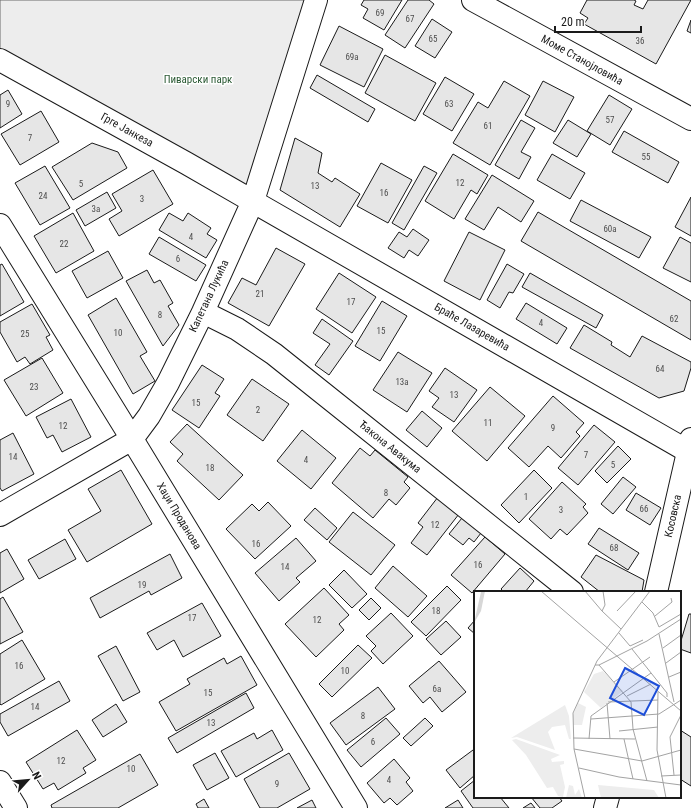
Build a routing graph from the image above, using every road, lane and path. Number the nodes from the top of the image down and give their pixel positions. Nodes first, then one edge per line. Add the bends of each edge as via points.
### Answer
1 (316, 0) edge
2 (473, 0) edge
3 (0, 60) edge
4 (691, 119) edge
5 (253, 201) junction
6 (0, 225) edge
7 (202, 312) junction
8 (132, 439) junction
9 (690, 448) edge
10 (0, 515) edge
11 (571, 591) edge
12 (656, 591) edge
13 (0, 782) edge
14 (608, 798) edge
15 (16, 808) edge
16 (356, 808) edge
17 (605, 808) edge

1 - 5 street, Капетана Лукића
2 - 4 street, Моме Станојловића
3 - 5 street, Грге Јанкеза
5 - 7 street, Капетана Лукића
5 - 9 street, Браће Лазаревића
6 - 8 street, Хаџи Проданова
7 - 8 street, Капетана Лукића via 164,389
7 - 11 street, Ђакона Авакума via 237,329 274,354
8 - 10 street, Капетана Лукића
8 - 16 street, Хаџи Проданова
9 - 12 street, Косовска
13 - 15 street
14 - 17 street

